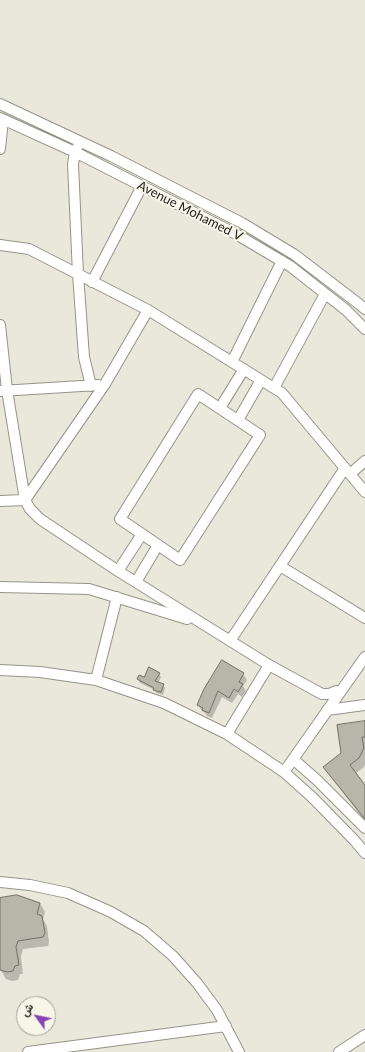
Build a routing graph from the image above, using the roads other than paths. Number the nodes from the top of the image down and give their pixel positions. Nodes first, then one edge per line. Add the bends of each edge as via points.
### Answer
1 (0, 104) edge
2 (1, 119) edge
3 (80, 141) junction
4 (0, 149) edge
5 (75, 152) junction
6 (142, 186) junction
7 (0, 245) edge
8 (282, 261) junction
9 (78, 274) junction
10 (92, 282) junction
11 (325, 294) junction
12 (365, 309) edge
13 (148, 310) junction
14 (0, 326) edge
15 (365, 329) edge
16 (232, 362) junction
17 (244, 369) junction
18 (261, 380) junction
19 (105, 384) junction
20 (91, 386) junction
21 (274, 388) junction
22 (3, 391) edge
23 (220, 408) junction
24 (238, 420) junction
25 (365, 461) edge
26 (348, 471) junction
27 (365, 492) edge
28 (25, 500) junction
29 (0, 501) edge
30 (142, 534) junction
31 (158, 545) junction
32 (280, 566) junction
33 (118, 571) junction
34 (136, 582) junction
35 (0, 587) edge
36 (117, 597) junction
37 (365, 618) edge
38 (202, 624) junction
39 (230, 640) junction
40 (365, 657) edge
41 (269, 665) junction
42 (0, 670) edge
43 (96, 680) junction
44 (340, 692) junction
45 (365, 705) edge
46 (327, 710) junction
47 (227, 734) junction
48 (293, 759) junction
49 (284, 772) junction
50 (365, 828) edge
51 (365, 853) edge
52 (0, 882) edge
53 (226, 1026) junction
54 (365, 1035) edge
55 (28, 1052) edge
56 (239, 1052) edge
57 (339, 1052) edge

1 - 3 street, Avenue Mohamed V
2 - 4 street
2 - 5 street, Avenue Mohamed V
3 - 5 street
3 - 12 street, Avenue Mohamed V via 242,223 295,255
5 - 6 street, Avenue Mohamed V
5 - 9 street via 73,164
6 - 8 street, Avenue Mohamed V via 236,234
6 - 10 street
7 - 9 street via 29,249
8 - 11 street, Avenue Mohamed V
8 - 16 street
9 - 10 street
9 - 20 street via 84,357
10 - 13 street
11 - 15 street, Avenue Mohamed V
11 - 21 street
13 - 16 street
13 - 19 street
14 - 22 street
16 - 17 street
17 - 18 street
17 - 23 street
18 - 21 street
18 - 24 street
19 - 20 street
19 - 28 street
20 - 22 street
21 - 26 street via 282,393
22 - 28 street
23 - 24 street
23 - 30 street via 198,394 120,519
24 - 31 street via 260,435 180,560
25 - 26 street
26 - 27 street
26 - 32 street
28 - 29 street
28 - 33 street via 40,519
30 - 31 street
30 - 33 street
31 - 34 street
32 - 37 street
32 - 39 street
33 - 34 street
34 - 38 street
35 - 36 street via 89,588
36 - 38 street
36 - 43 street
38 - 39 street
39 - 41 street
40 - 44 street
41 - 44 street via 322,694 336,690
41 - 47 street
42 - 43 street via 40,672
43 - 47 street via 164,703
44 - 46 street
45 - 46 street
46 - 48 street
47 - 49 street
48 - 49 street
48 - 50 street
49 - 51 street via 314,798
52 - 53 street via 30,885 68,894 111,912 144,931 173,956 197,983
53 - 55 street
53 - 56 street
54 - 57 street

